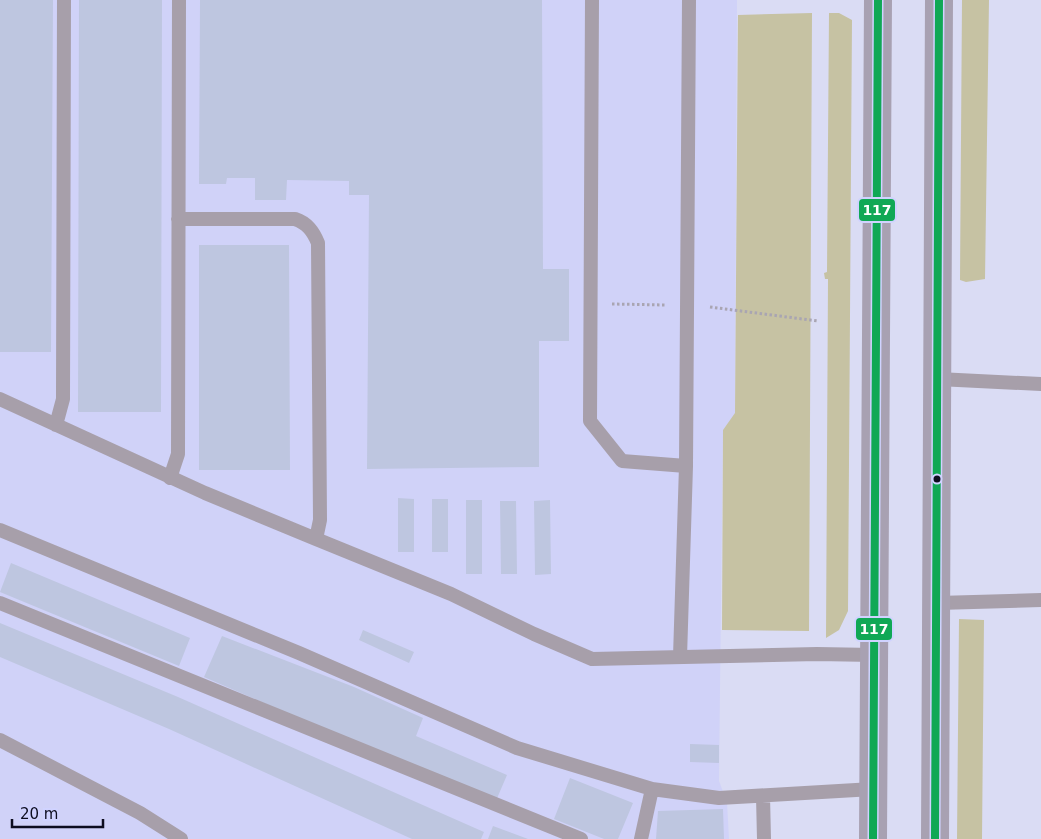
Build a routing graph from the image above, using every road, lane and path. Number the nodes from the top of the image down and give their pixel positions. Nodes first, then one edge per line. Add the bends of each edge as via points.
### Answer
1 (64, 0) edge
2 (180, 0) edge
3 (592, 0) edge
4 (689, 0) edge
5 (878, 0) edge
6 (939, 0) edge
7 (178, 219) junction
8 (591, 304) junction
9 (688, 305) junction
10 (818, 321) dead end
11 (938, 379) junction
12 (1041, 384) edge
13 (0, 399) edge
14 (56, 425) junction
15 (686, 466) junction
16 (170, 478) junction
17 (0, 530) edge
18 (316, 539) junction
19 (1041, 600) edge
20 (0, 603) edge
21 (938, 603) junction
22 (874, 656) junction
23 (680, 657) junction
24 (0, 740) edge
25 (652, 789) junction
26 (873, 789) junction
27 (763, 796) junction
28 (181, 839) edge
29 (581, 839) edge
30 (641, 839) edge
31 (764, 839) edge
32 (873, 839) edge
33 (934, 839) edge

1 - 14 lane via 63,394
2 - 7 lane
3 - 8 lane
4 - 9 lane
5 - 22 main road
6 - 11 main road
7 - 16 lane via 178,454
7 - 18 lane via 295,219 306,225 315,237 318,249 320,520
8 - 9 path
8 - 15 lane via 590,421 622,461
9 - 10 path
9 - 15 lane
11 - 12 lane
11 - 21 main road
13 - 14 lane
14 - 16 lane
15 - 23 lane
16 - 18 lane
17 - 25 lane via 299,652 517,748
18 - 23 lane via 452,594 592,659
19 - 21 lane
20 - 29 lane
21 - 33 main road
22 - 23 lane
22 - 26 main road
24 - 28 lane via 140,813
25 - 27 lane via 719,798
25 - 30 lane
26 - 27 lane
26 - 32 main road
27 - 31 lane

